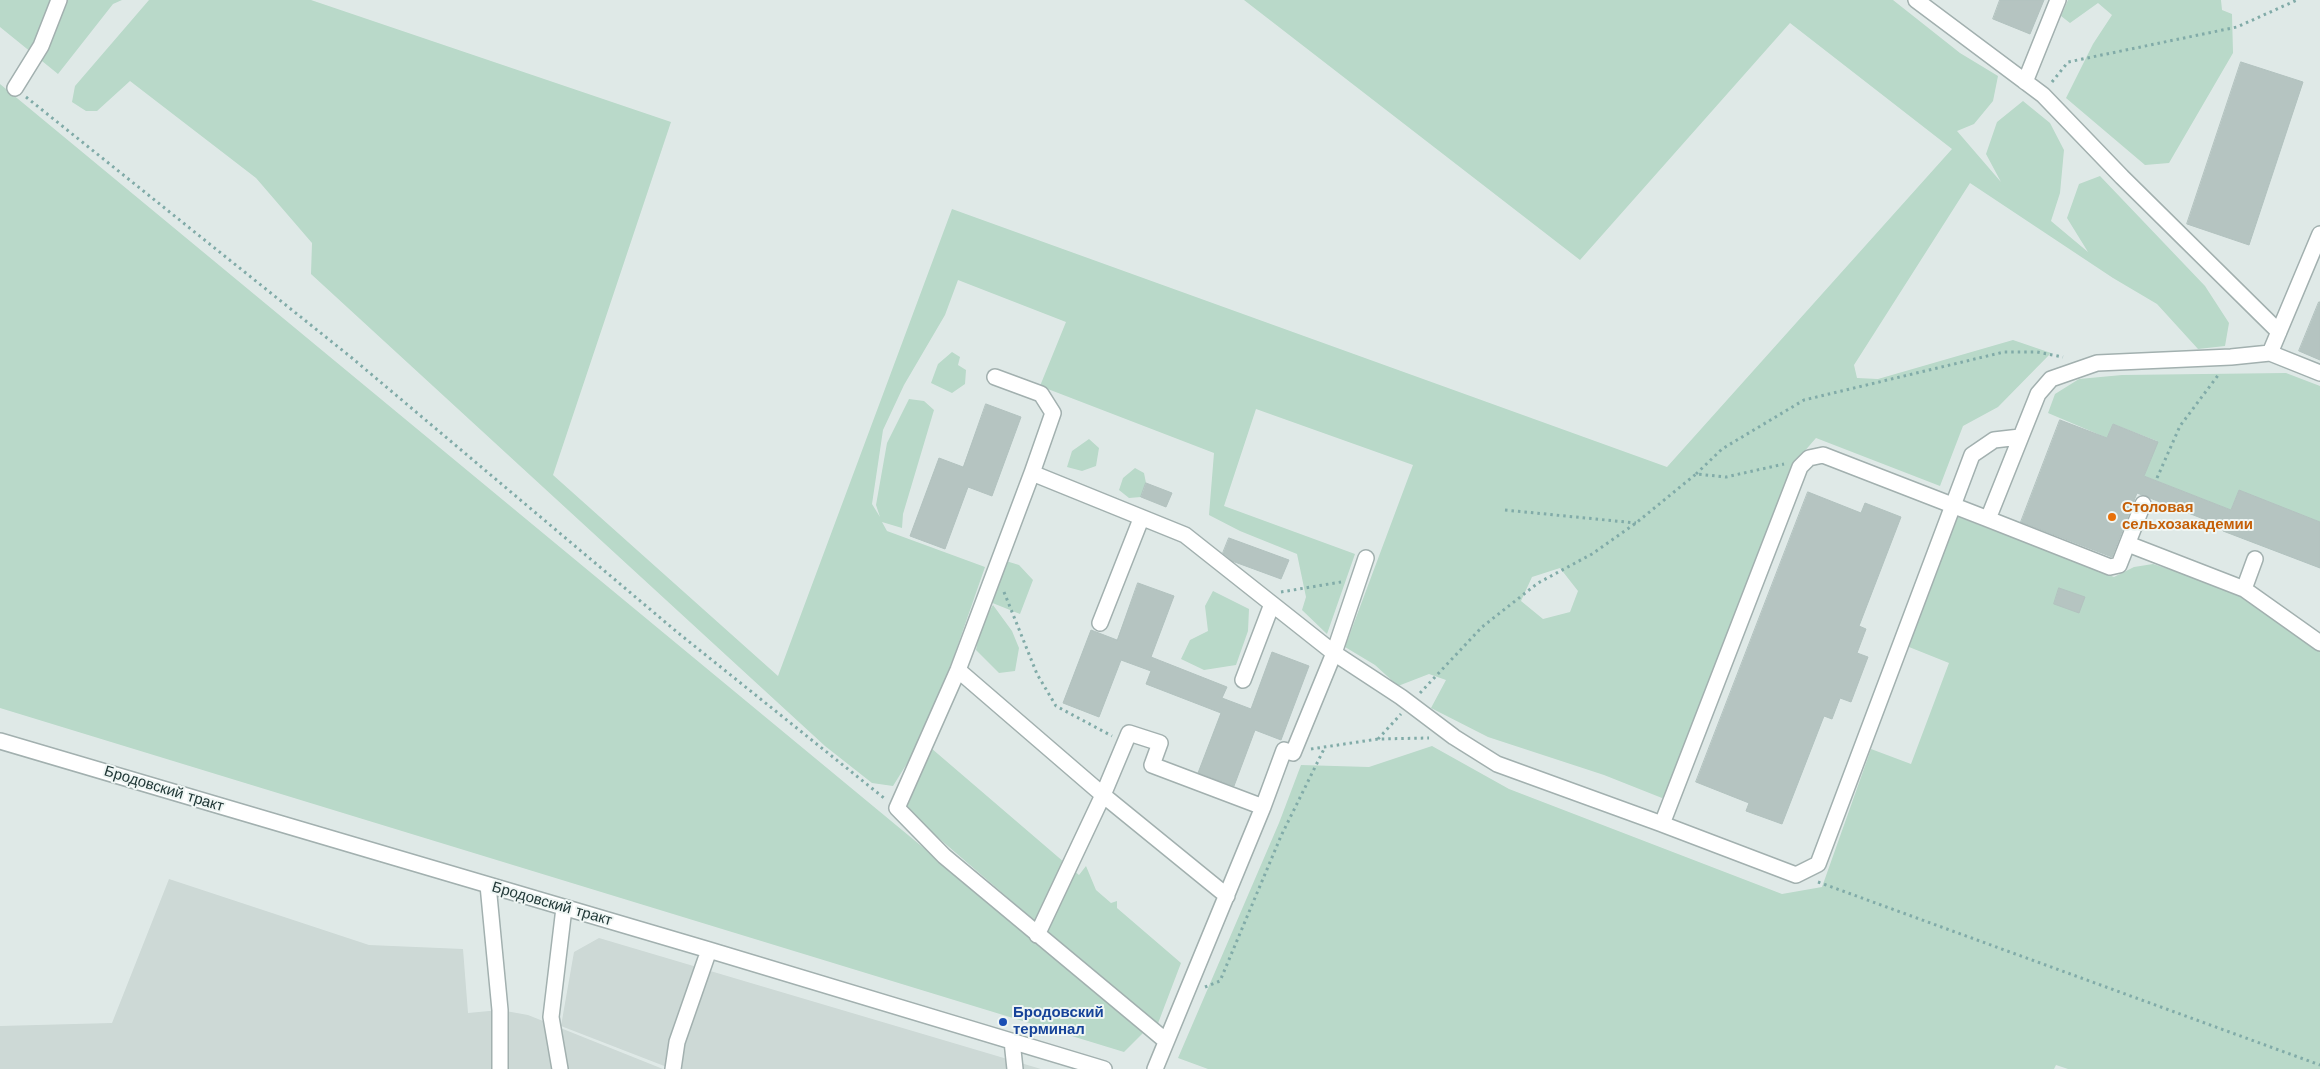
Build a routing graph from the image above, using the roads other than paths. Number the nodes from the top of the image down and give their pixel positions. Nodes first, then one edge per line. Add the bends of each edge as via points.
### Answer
1 (59, 0) edge
2 (1916, 0) edge
3 (2058, 0) edge
4 (2025, 82) junction
5 (15, 88) road end
6 (2320, 234) edge
7 (2316, 254) edge
8 (2279, 332) junction
9 (2270, 353) junction
10 (2320, 373) edge
11 (995, 377) dead end
12 (2020, 436) junction
13 (1032, 473) junction
14 (2143, 504) dead end
15 (1954, 506) junction
16 (1141, 519) junction
17 (1988, 519) junction
18 (2128, 544) junction
19 (1366, 558) dead end
20 (2255, 560) dead end
21 (2244, 589) junction
22 (1266, 599) junction
23 (1100, 623) dead end
24 (2320, 643) edge
25 (1334, 653) junction
26 (958, 670) junction
27 (1243, 680) dead end
28 (0, 741) edge
29 (1103, 795) junction
30 (1263, 807) junction
31 (1662, 824) junction
32 (488, 885) junction
33 (1227, 896) junction
34 (564, 908) junction
35 (1037, 935) junction
36 (709, 950) junction
37 (1012, 1040) junction
38 (1166, 1041) junction
39 (500, 1069) edge
40 (560, 1069) edge
41 (674, 1069) edge
42 (1015, 1069) edge
43 (1104, 1069) edge
44 (1155, 1069) edge

1 - 5 street via 41,46
2 - 4 street
3 - 4 street
4 - 8 street via 2043,95
6 - 7 street
7 - 8 street
8 - 9 street
9 - 10 street
9 - 12 street via 2096,363 2051,379 2038,394
11 - 13 street via 1041,394 1052,413
12 - 15 street via 1994,440 1972,455
12 - 17 street
13 - 16 street
13 - 26 street
14 - 18 street
15 - 17 street
15 - 31 street via 1823,455 1809,458 1800,467
15 - 31 street via 1818,864 1796,875
16 - 22 street via 1185,535
16 - 23 street
17 - 18 street via 2110,567 2120,565
18 - 21 street
19 - 25 street
20 - 21 street
21 - 24 street
22 - 25 street
22 - 27 street
25 - 30 street via 1293,752 1284,750
25 - 31 street via 1497,764
26 - 29 street
26 - 35 street via 897,808 944,856
28 - 32 street, Бродовский тракт
29 - 30 street via 1129,733 1160,743 1152,765
29 - 33 street
29 - 35 street
30 - 33 street
32 - 34 street, Бродовский тракт
32 - 39 street via 500,1010
33 - 38 street
34 - 36 street, Бродовский тракт
34 - 40 street via 551,1017
35 - 38 street
36 - 37 street, Бродовский тракт
36 - 41 street via 677,1042
37 - 42 street
37 - 43 street, Бродовский тракт
38 - 44 street

